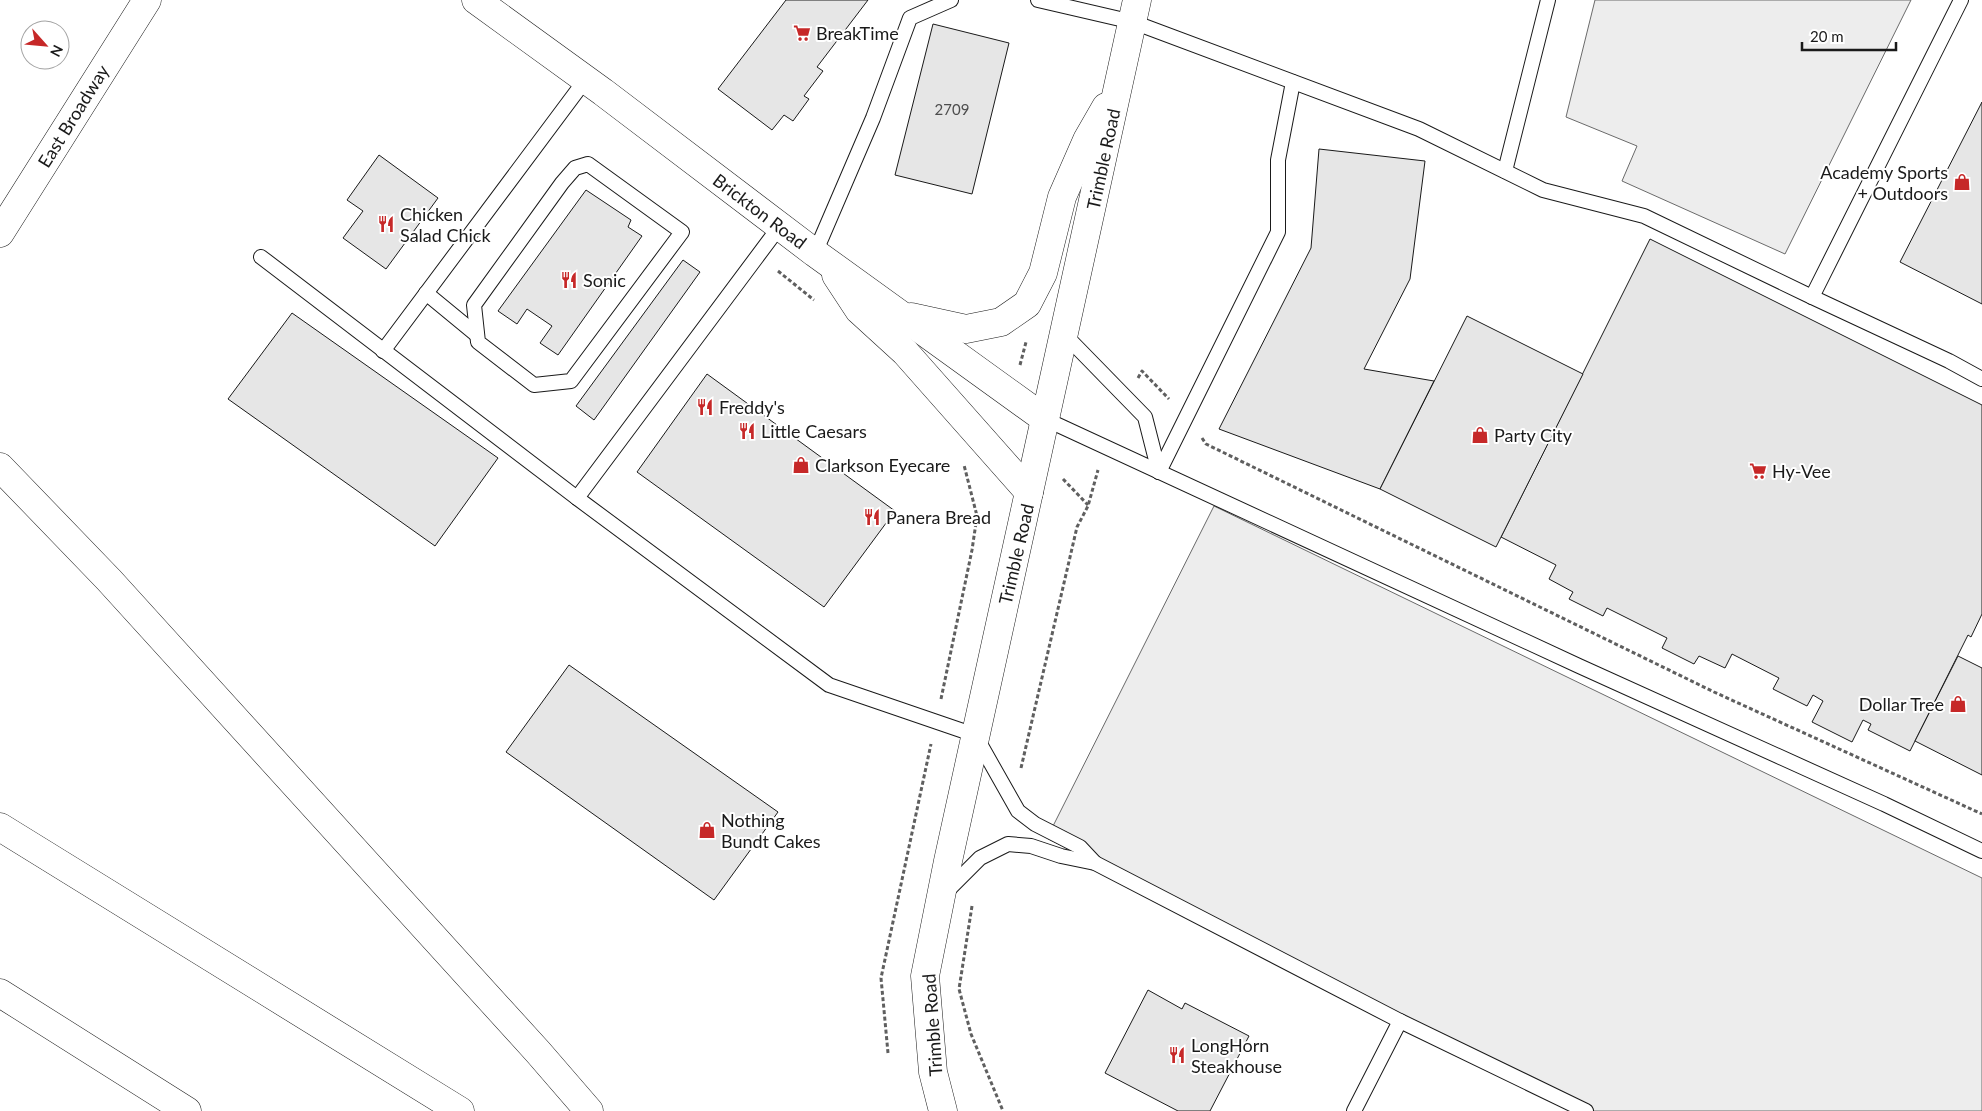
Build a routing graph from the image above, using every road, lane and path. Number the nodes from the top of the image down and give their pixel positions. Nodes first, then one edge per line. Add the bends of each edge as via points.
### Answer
1 (147, 0) edge
2 (476, 0) edge
3 (952, 0) edge
4 (1038, 0) edge
5 (1548, 0) edge
6 (1961, 0) edge
7 (1135, 11) edge
8 (586, 79) junction
9 (1293, 82) junction
10 (1118, 86) junction
11 (1505, 171) junction
12 (780, 226) junction
13 (0, 233) edge
14 (261, 257) dead end
15 (821, 257) junction
16 (778, 271) dead end
17 (426, 293) junction
18 (1812, 297) junction
19 (815, 300) dead end
20 (900, 315) junction
21 (1064, 334) junction
22 (477, 335) junction
23 (383, 350) junction
24 (1982, 379) edge
25 (1124, 395) junction
26 (1187, 417) junction
27 (1046, 419) junction
28 (1104, 446) junction
29 (963, 462) dead end
30 (0, 467) edge
31 (1159, 472) junction
32 (1030, 492) junction
33 (577, 498) junction
34 (936, 722) junction
35 (975, 735) junction
36 (1016, 806) junction
37 (1982, 814) edge
38 (0, 826) edge
39 (1982, 851) edge
40 (980, 858) junction
41 (1094, 863) junction
42 (940, 898) junction
43 (0, 993) edge
44 (1400, 1021) junction
45 (888, 1053) dead end
46 (187, 1111) edge
47 (460, 1111) edge
48 (589, 1111) edge
49 (943, 1111) edge
50 (1003, 1111) edge
51 (1354, 1111) edge
52 (1586, 1111) edge

1 - 13 main road, East Broadway
2 - 8 main road, Brickton Road
3 - 15 lane via 910,18
4 - 7 lane
5 - 11 lane
6 - 18 lane
7 - 9 lane
7 - 10 main road, Trimble Road
8 - 12 main road, Brickton Road
8 - 17 lane
9 - 11 lane via 1419,129
9 - 26 lane via 1278,160 1278,232
10 - 20 main road via 1087,140 1062,197 1043,272 1027,304 1001,322 966,329
10 - 21 main road, Trimble Road
11 - 18 lane via 1543,190 1644,216
12 - 15 main road, Brickton Road
12 - 33 lane
14 - 23 lane
15 - 20 main road, Brickton Road
15 - 32 main road via 859,310 905,352
16 - 19 path
17 - 22 lane
17 - 23 lane
18 - 24 lane
20 - 27 main road, Brickton Road
21 - 25 lane
21 - 27 main road, Trimble Road
22 - 22 lane via 478,342 534,385 572,381 682,232 588,164 575,168 474,305
23 - 33 lane
25 - 26 path via 1142,371
25 - 31 lane via 1146,417
26 - 31 lane
26 - 37 path via 1206,444 1714,692
27 - 28 lane
27 - 32 main road, Trimble Road
28 - 31 lane
28 - 36 path via 1088,506 1077,528 1021,768 1030,793
29 - 34 path via 977,516
30 - 48 main road via 109,580
31 - 39 lane
32 - 35 main road, Trimble Road
33 - 34 lane via 829,685
34 - 35 lane
34 - 45 path via 881,978
35 - 36 lane
35 - 42 main road, Trimble Road
36 - 41 lane via 1036,824 1080,847
38 - 47 main road
40 - 41 lane via 1008,844 1031,846
40 - 42 lane
40 - 50 path via 959,989 971,1034
41 - 44 lane
42 - 49 main road, Trimble Road via 925,976 933,1072
43 - 46 main road
44 - 51 lane
44 - 52 lane

